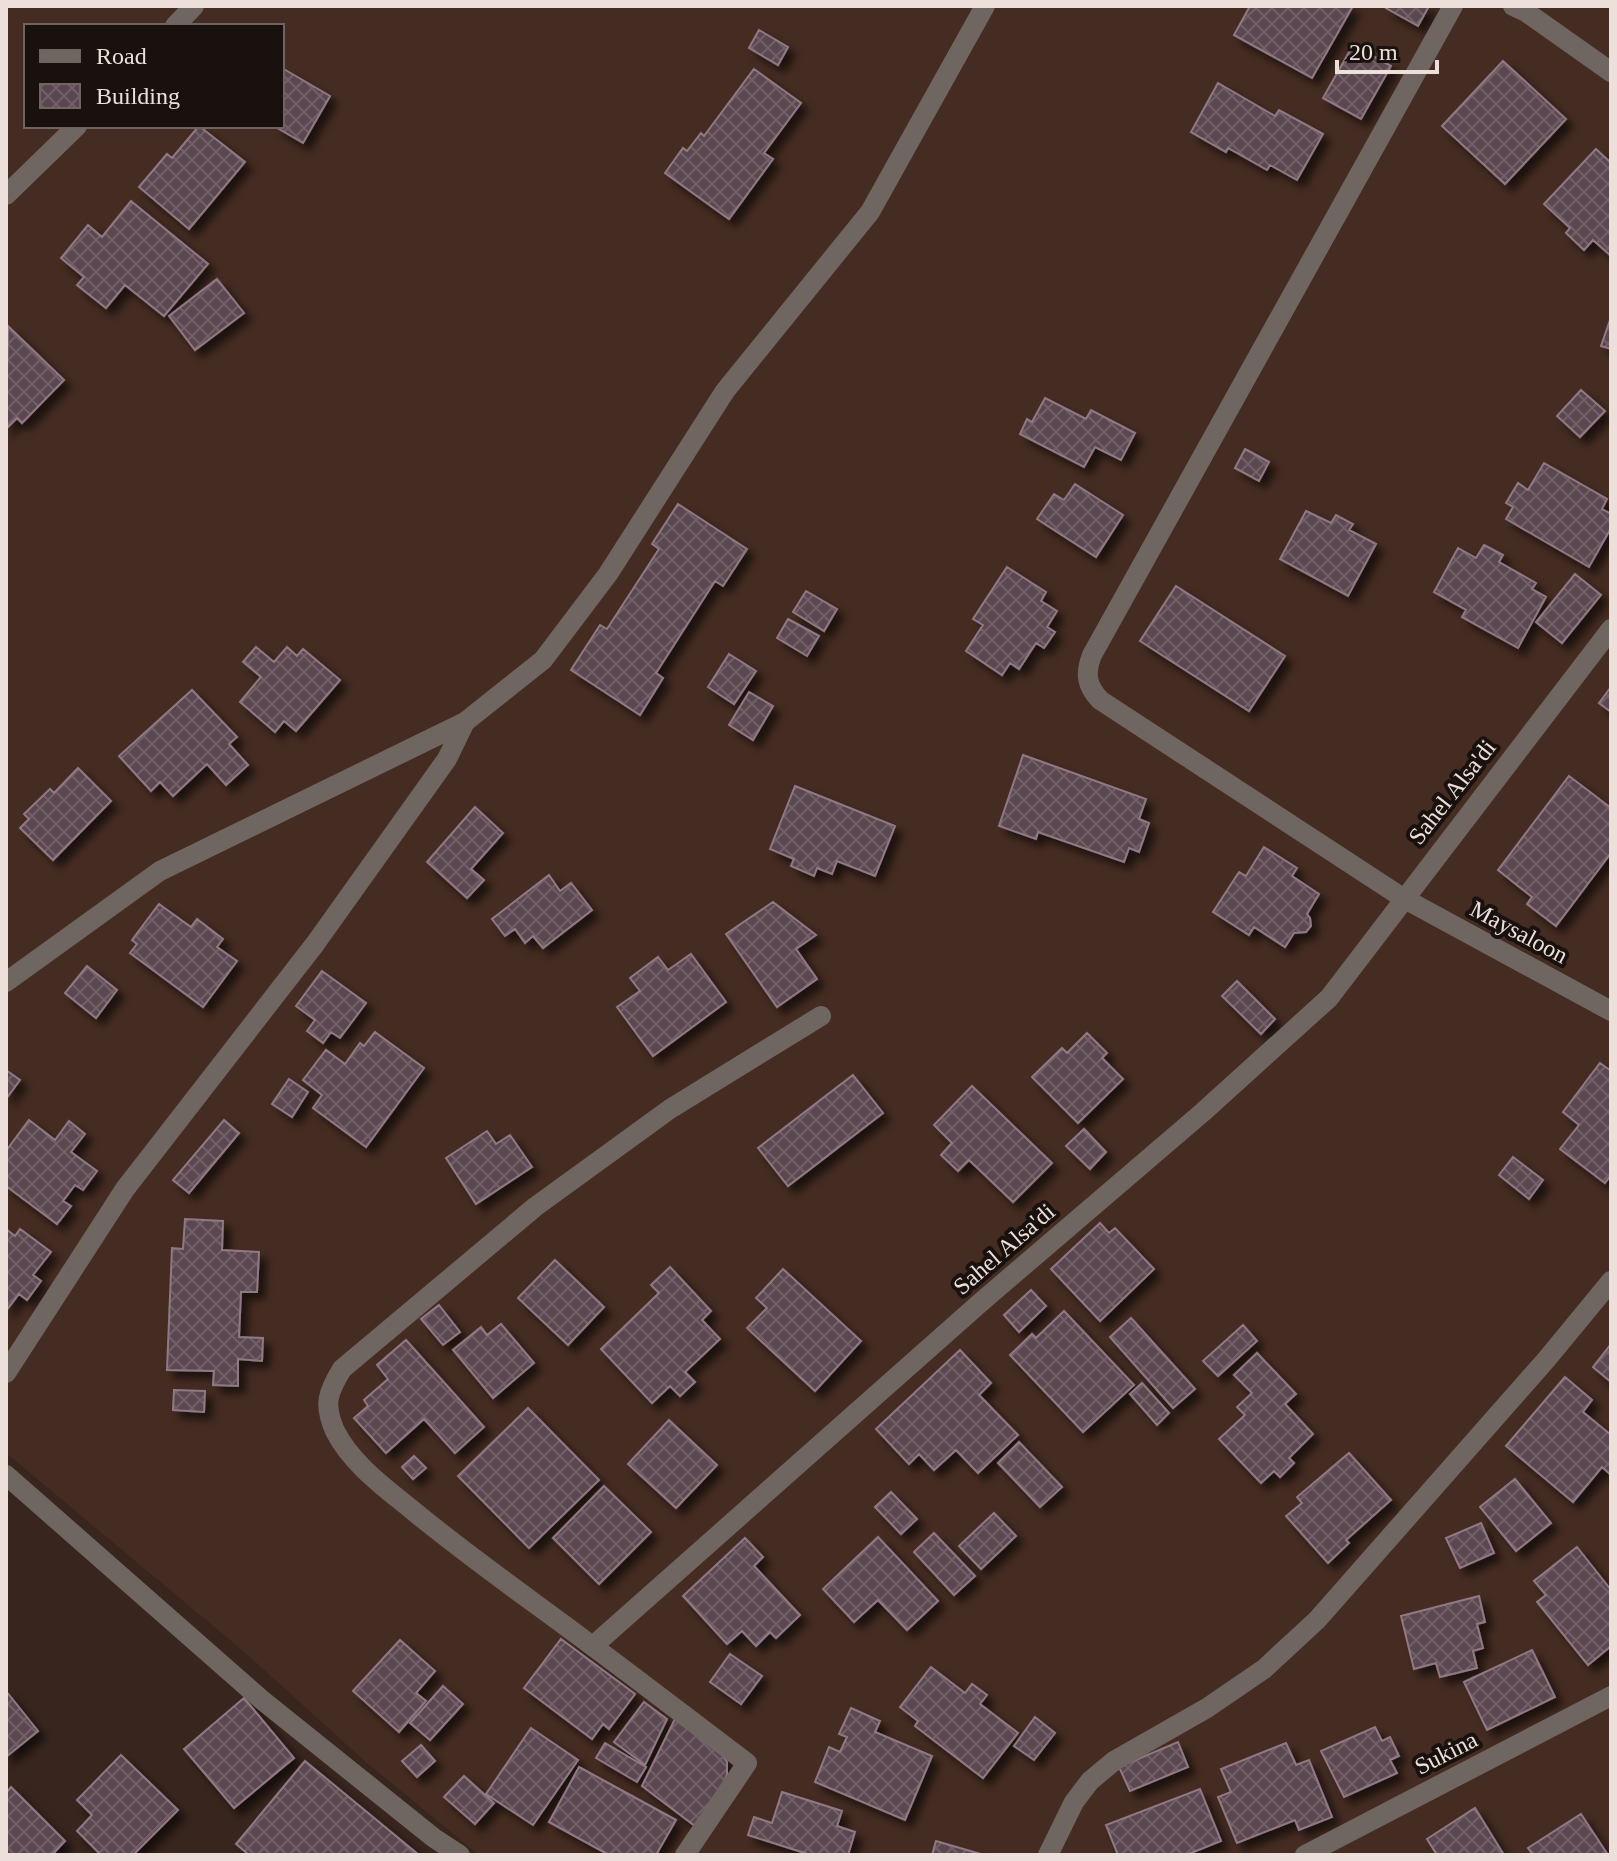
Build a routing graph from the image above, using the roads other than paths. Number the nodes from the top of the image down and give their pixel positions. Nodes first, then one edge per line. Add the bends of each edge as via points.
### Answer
1 (194, 6) edge
2 (985, 6) edge
3 (1453, 6) edge
4 (1513, 6) edge
5 (177, 24) edge
6 (1611, 72) edge
7 (75, 128) edge
8 (6, 195) edge
9 (1611, 629) edge
10 (465, 722) junction
11 (1403, 898) junction
12 (6, 982) edge
13 (1611, 1011) edge
14 (821, 1016) dead end
15 (1611, 1281) edge
16 (6, 1373) edge
17 (6, 1475) edge
18 (593, 1646) junction
19 (1611, 1696) edge
20 (460, 1855) edge
21 (685, 1855) edge
22 (1048, 1855) edge
23 (1305, 1855) edge

1 - 5 street
2 - 10 street via 870,212 725,391 608,574 543,660
3 - 11 street, Maysaloon via 1087,667 1090,690 1100,700
4 - 6 street
7 - 8 street
9 - 11 street, Sahel Alsa'di
10 - 12 street via 160,871
10 - 16 street via 447,759 315,944 125,1189
11 - 13 street, Maysaloon
11 - 18 street, Sahel Alsa'di via 1329,998
14 - 18 street via 670,1109 535,1207 342,1369 329,1390 327,1408 335,1430 346,1450 379,1483
15 - 22 street via 1317,1620 1264,1669 1090,1781
17 - 20 street via 262,1700
18 - 21 street via 747,1763
19 - 23 street, Sukina

